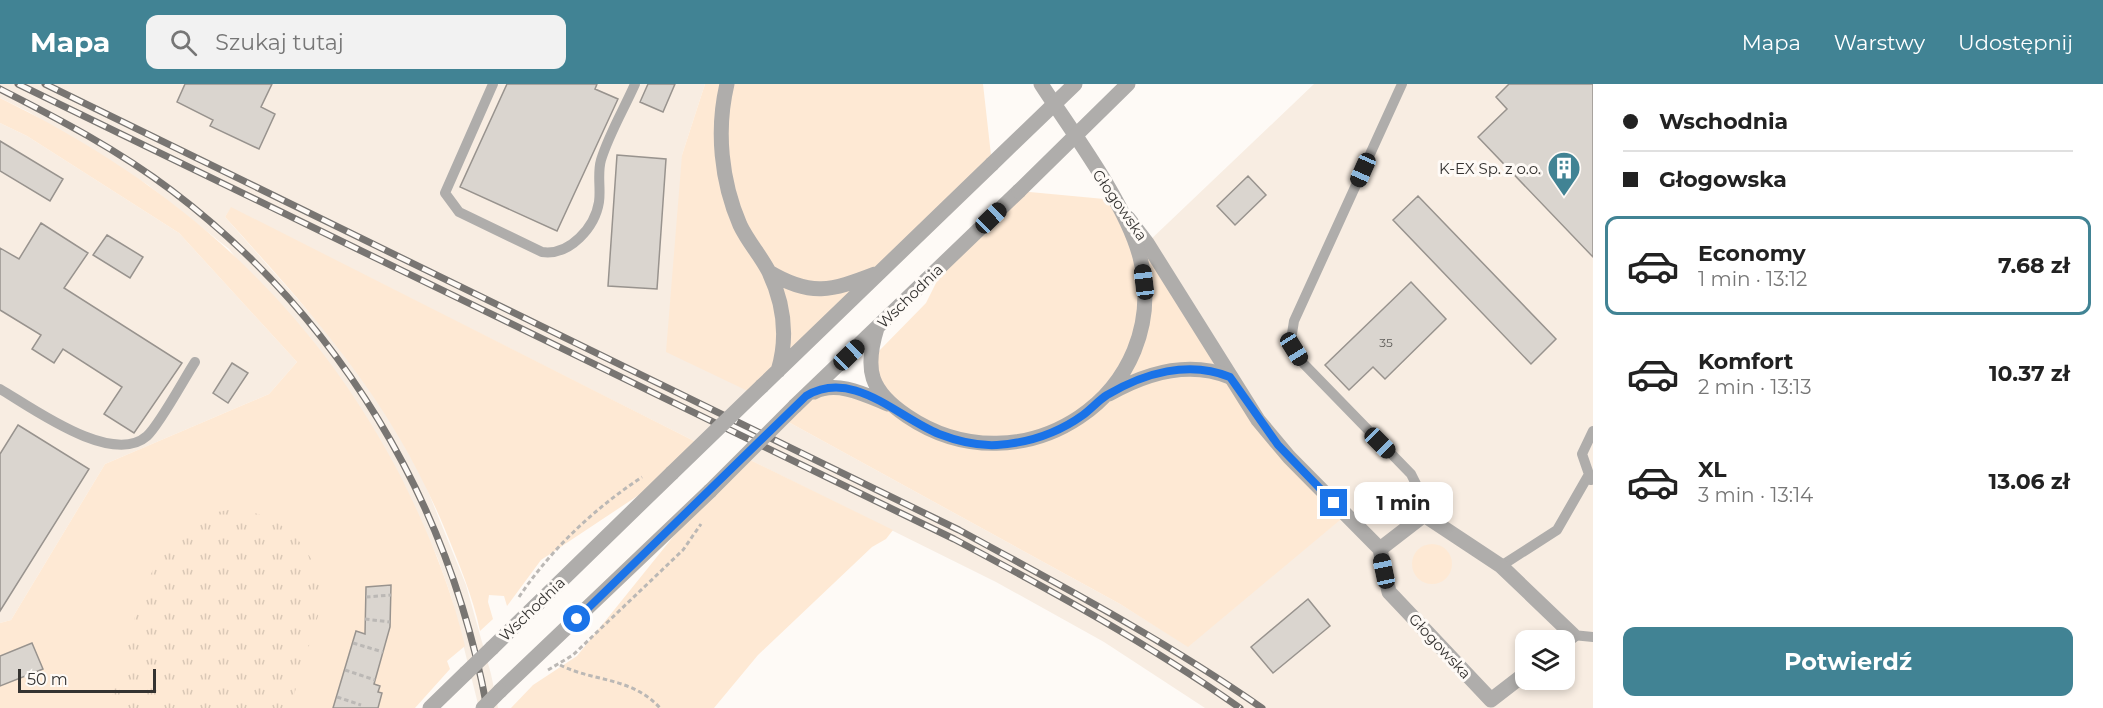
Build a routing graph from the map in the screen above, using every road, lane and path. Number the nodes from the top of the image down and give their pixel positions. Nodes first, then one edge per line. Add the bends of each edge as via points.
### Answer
1 (493, 84) edge
2 (635, 84) edge
3 (727, 84) edge
4 (1041, 84) edge
5 (1075, 84) edge
6 (1128, 84) edge
7 (1402, 84) edge
8 (1115, 200) junction
9 (883, 270) junction
10 (769, 272) junction
11 (877, 328) junction
12 (195, 362) dead end
13 (778, 371) junction
14 (1230, 377) junction
15 (0, 389) edge
16 (1104, 396) junction
17 (800, 401) junction
18 (893, 406) junction
19 (1593, 431) edge
20 (648, 473) dead end
21 (1591, 479) edge
22 (1424, 514) junction
23 (1380, 549) junction
24 (1501, 566) junction
25 (391, 595) dead end
26 (366, 597) dead end
27 (516, 601) dead end
28 (365, 619) dead end
29 (390, 622) dead end
30 (1561, 630) edge
31 (1593, 637) edge
32 (1575, 638) edge
33 (352, 643) dead end
34 (383, 652) dead end
35 (560, 665) dead end
36 (345, 670) dead end
37 (375, 680) dead end
38 (1515, 681) edge
39 (337, 697) dead end
40 (361, 705) dead end
41 (430, 708) edge
42 (483, 708) edge
43 (660, 708) edge

1 - 2 lane via 446,193 459,212 551,253 579,238 597,211 601,159
3 - 10 street via 721,138 728,188 741,228
4 - 8 street, Głogowska
5 - 9 street, Wschodnia, bridge
6 - 11 street, Wschodnia, bridge
7 - 22 lane via 1294,321 1291,340 1301,361 1411,474 1421,494
8 - 14 street, Głogowska via 1147,243
8 - 16 street via 1140,255 1144,309 1131,358
9 - 10 street via 851,283 817,290 790,284
9 - 13 street, Wschodnia
10 - 13 street via 784,324
11 - 17 street, Wschodnia
11 - 18 street via 870,355 872,377 882,396
12 - 15 lane via 148,435 123,444 106,443 66,429
13 - 41 street, Wschodnia, bridge
14 - 16 street via 1208,370 1171,370
14 - 23 street, Głogowska via 1278,445
16 - 18 street via 1082,416 1052,432 997,445 939,434
17 - 18 street via 820,388 831,387
17 - 42 street, Wschodnia, bridge
19 - 21 lane via 1581,454
20 - 27 path via 606,501 541,564
21 - 24 lane via 1557,530
22 - 23 street
22 - 24 street
23 - 38 street, Głogowska via 1389,592 1491,700
24 - 30 street
25 - 26 path
28 - 29 path
31 - 32 lane
33 - 34 path
35 - 43 path via 644,692
36 - 37 path
39 - 40 path

